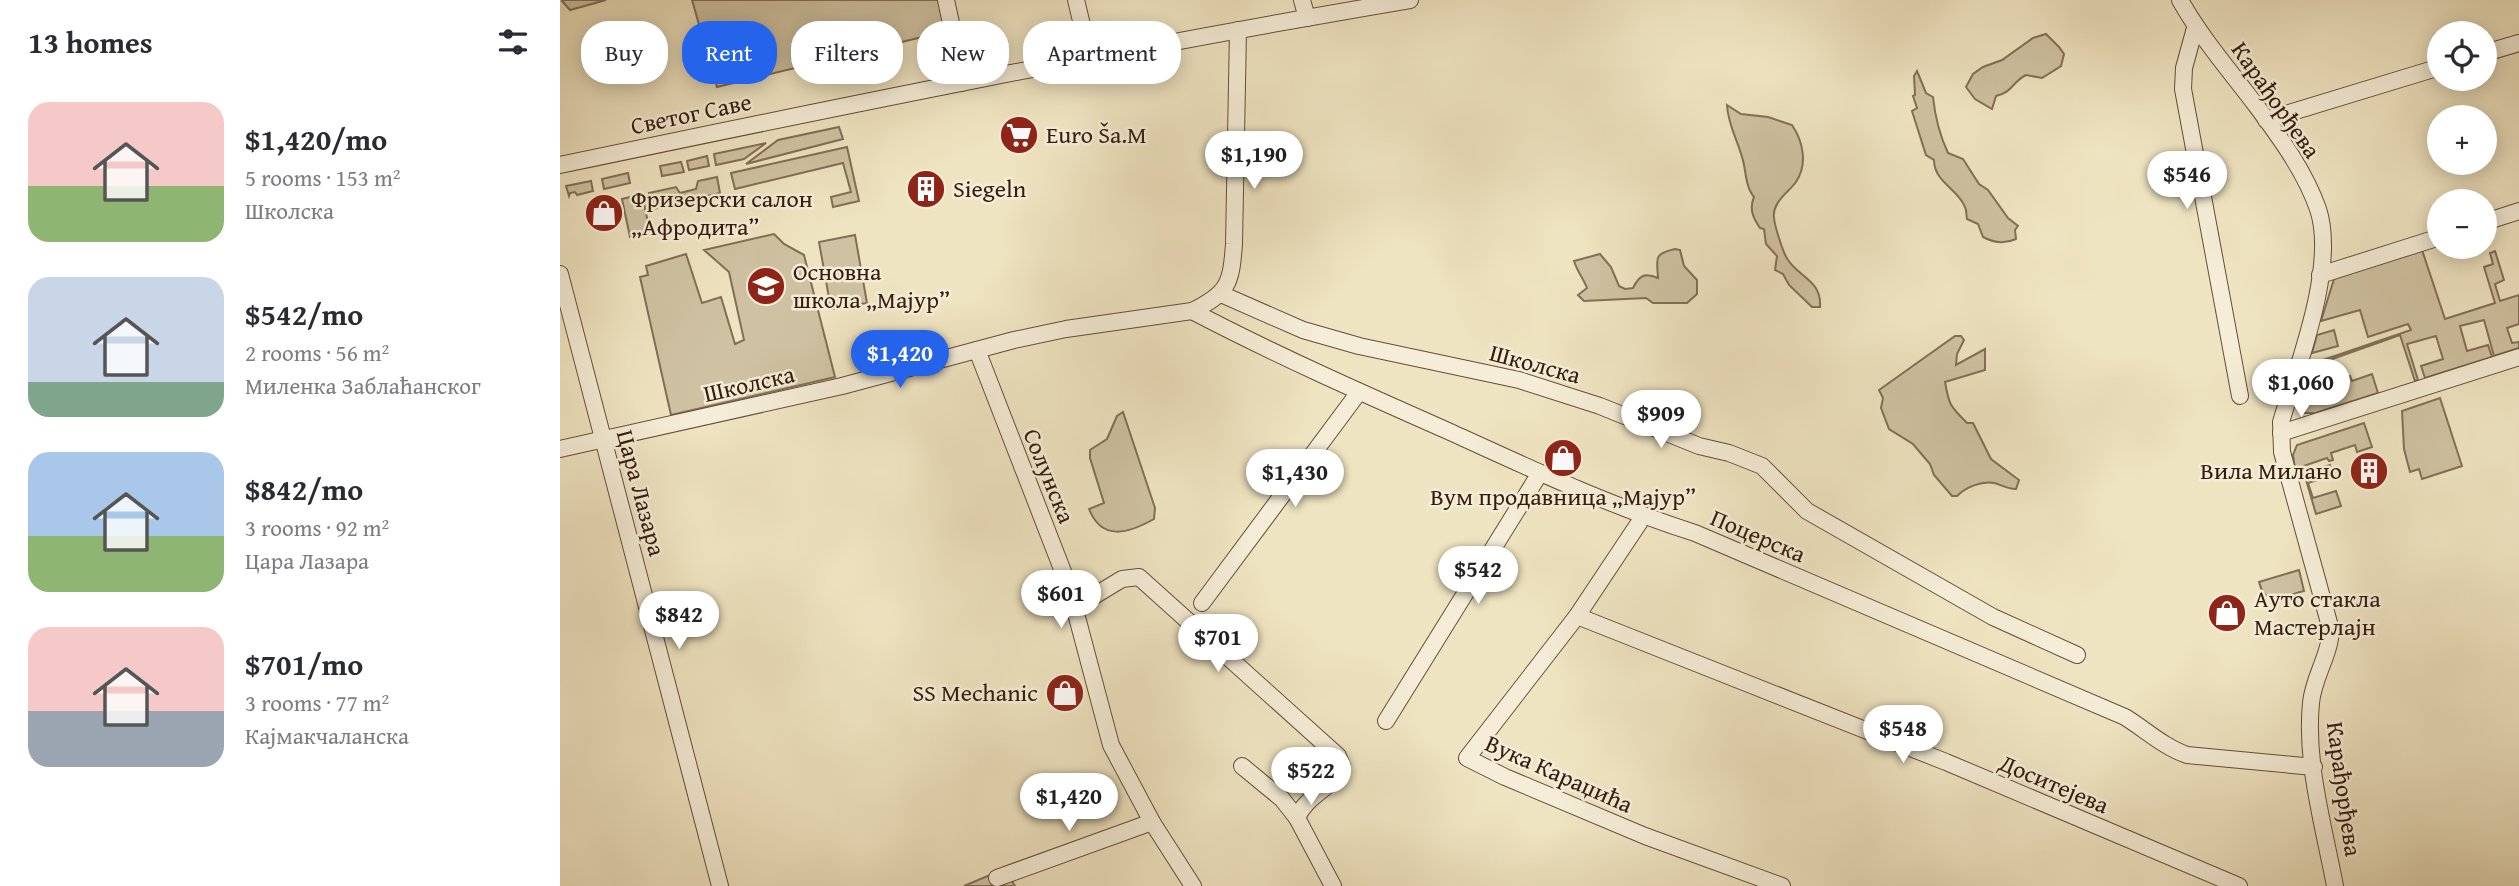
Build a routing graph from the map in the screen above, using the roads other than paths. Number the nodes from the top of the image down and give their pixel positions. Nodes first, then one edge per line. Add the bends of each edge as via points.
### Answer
1 (946, 0) edge
2 (1076, 0) edge
3 (1302, 0) edge
4 (1410, 0) edge
5 (2180, 0) edge
6 (1307, 18) junction
7 (951, 21) edge
8 (1081, 21) edge
9 (2195, 28) junction
10 (1238, 30) junction
11 (1181, 41) edge
12 (2519, 43) edge
13 (2497, 49) edge
14 (2427, 71) edge
15 (956, 84) edge
16 (2266, 120) junction
17 (560, 165) edge
18 (2519, 211) edge
19 (2497, 218) edge
20 (2427, 241) edge
21 (560, 274) edge
22 (2320, 275) junction
23 (1221, 294) junction
24 (1192, 311) junction
25 (977, 350) junction
26 (2519, 357) edge
27 (1360, 392) junction
28 (2240, 396) dead end
29 (2281, 433) junction
30 (604, 439) junction
31 (560, 449) edge
32 (1540, 473) junction
33 (1641, 515) junction
34 (1069, 587) junction
35 (1202, 603) dead end
36 (1577, 616) junction
37 (2077, 655) dead end
38 (1385, 721) dead end
39 (1241, 766) dead end
40 (2314, 767) junction
41 (1297, 818) junction
42 (1152, 822) junction
43 (997, 878) dead end
44 (1754, 882) edge
45 (720, 886) edge
46 (1192, 886) edge
47 (1333, 886) edge
48 (1782, 886) edge
49 (2239, 886) edge
50 (2335, 886) edge

1 - 7 street
2 - 8 street
3 - 6 street
4 - 6 street, Светог Саве
5 - 9 street, Карађорђева
6 - 10 street, Светог Саве
9 - 16 street, Карађорђева
9 - 28 street via 2183,89
10 - 11 street, Светог Саве
10 - 23 street via 1234,244 1231,274
12 - 13 street
14 - 16 street
15 - 17 street, Светог Саве
16 - 22 street, Карађорђева via 2286,147 2318,209 2323,231
18 - 19 street
20 - 22 street
21 - 30 street, Цара Лазара
22 - 29 street, Карађорђева
23 - 24 street
23 - 37 street, Школска via 1303,330 1519,380 1762,466 1807,512 1993,617
24 - 25 street, Школска via 1066,330
24 - 27 street, Поцерска
25 - 30 street, Школска via 842,386
25 - 34 street, Солунска
26 - 29 street
27 - 32 street, Поцерска
27 - 35 street
29 - 40 street, Карађорђева via 2282,452 2331,630 2311,700
30 - 31 street, Школска
30 - 45 street, Цара Лазара
32 - 33 street, Поцерска
32 - 38 street
33 - 36 street, Вука Караџића
33 - 40 street, Поцерска via 1695,533 2125,717 2168,748 2187,755
34 - 41 street via 1089,600 1122,579 1139,577 1338,757 1339,775 1302,806
34 - 42 street, Солунска via 1111,745
36 - 44 street, Вука Караџића via 1467,758
36 - 49 street, Доситејева via 1932,757
39 - 41 street via 1282,799
40 - 50 street, Карађорђева
41 - 47 street
42 - 43 street
42 - 46 street, Солунска
44 - 48 street, Вука Караџића

